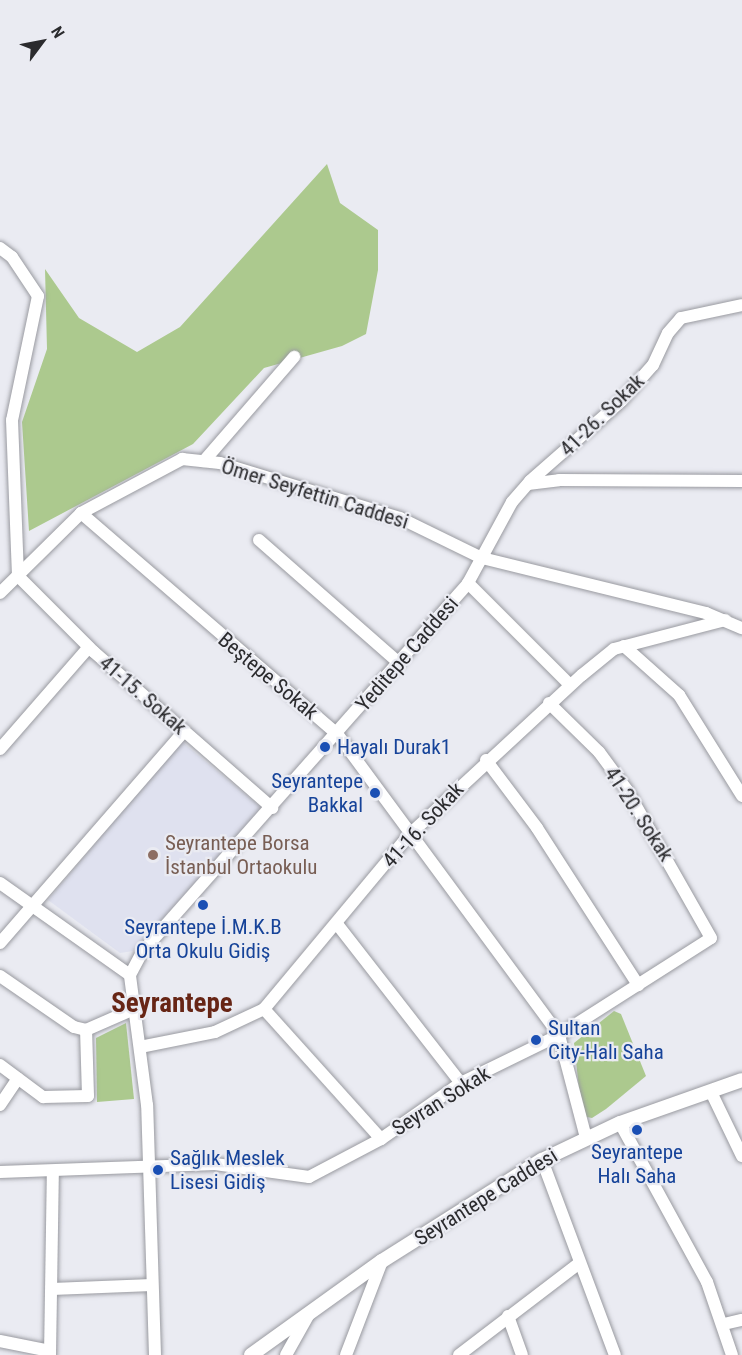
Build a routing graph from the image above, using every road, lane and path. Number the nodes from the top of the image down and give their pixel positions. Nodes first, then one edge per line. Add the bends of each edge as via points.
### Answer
1 (0, 248) edge
2 (742, 305) edge
3 (294, 357) dead end
4 (204, 461) junction
5 (742, 481) edge
6 (528, 484) junction
7 (81, 513) junction
8 (259, 540) dead end
9 (482, 558) junction
10 (18, 576) junction
11 (468, 583) junction
12 (0, 594) edge
13 (725, 620) junction
14 (742, 628) edge
15 (624, 646) junction
16 (89, 647) junction
17 (399, 663) junction
18 (570, 685) junction
19 (549, 704) junction
20 (184, 731) junction
21 (338, 735) junction
22 (0, 749) edge
23 (486, 760) junction
24 (742, 796) edge
25 (272, 808) junction
26 (409, 835) junction
27 (0, 883) edge
28 (34, 906) junction
29 (337, 924) junction
30 (711, 938) joint
31 (0, 943) edge
32 (0, 975) edge
33 (130, 975) junction
34 (638, 985) junction
35 (136, 1008) junction
36 (264, 1009) junction
37 (86, 1030) junction
38 (559, 1035) junction
39 (140, 1047) junction
40 (0, 1065) edge
41 (18, 1078) junction
42 (742, 1080) edge
43 (461, 1083) junction
44 (712, 1094) junction
45 (0, 1105) edge
46 (620, 1123) junction
47 (586, 1138) junction
48 (381, 1139) junction
49 (742, 1156) edge
50 (542, 1160) junction
51 (146, 1164) junction
52 (0, 1172) edge
53 (53, 1172) junction
54 (382, 1261) junction
55 (578, 1264) junction
56 (152, 1285) junction
57 (52, 1289) junction
58 (309, 1314) junction
59 (508, 1316) junction
60 (742, 1320) edge
61 (724, 1324) junction
62 (0, 1341) edge
63 (50, 1353) edge
64 (155, 1355) edge
65 (251, 1355) edge
66 (286, 1355) edge
67 (346, 1355) edge
68 (459, 1355) edge
69 (522, 1355) edge
70 (615, 1355) edge
71 (732, 1355) edge

1 - 10 street via 12,257 38,296 12,420
2 - 6 street, 41-26. Sokak via 681,318 668,333 653,364 621,401
3 - 4 street
4 - 7 street, Ömer Seyfettin Caddesi via 182,459
4 - 9 street, Ömer Seyfettin Caddesi via 400,518
5 - 6 street via 559,480
6 - 9 street, 41-26. Sokak via 512,502
7 - 10 street, Ömer Seyfettin Caddesi
7 - 21 street, Beştepe Sokak
8 - 17 street
9 - 11 street, Yeditepe Caddesi
9 - 13 street, Ömer Seyfettin Caddesi
10 - 12 street, Ömer Seyfettin Caddesi
10 - 16 street, 41-15. Sokak
11 - 17 street, Yeditepe Caddesi
11 - 18 street
13 - 14 street, Ömer Seyfettin Caddesi
13 - 15 street, 41-16. Sokak
15 - 18 street, 41-16. Sokak
15 - 24 street via 679,695
16 - 20 street, 41-15. Sokak
16 - 22 street
17 - 21 street, Yeditepe Caddesi
18 - 19 street, 41-16. Sokak
19 - 23 street, 41-16. Sokak
19 - 30 street, 41-20. Sokak via 599,752 627,790
20 - 25 street, 41-15. Sokak
20 - 28 street
21 - 25 street, Yeditepe Caddesi
21 - 26 street, Beştepe Sokak
23 - 26 street, 41-16. Sokak
23 - 34 street via 537,828
25 - 33 street, Yeditepe Caddesi via 148,945
26 - 29 street, 41-16. Sokak
26 - 38 street, Beştepe Sokak
27 - 28 street
28 - 31 street
28 - 33 street
29 - 36 street, 41-16. Sokak
29 - 43 street
30 - 34 street, Seyran Sokak
32 - 37 street via 74,1027
33 - 35 street
34 - 38 street, Seyran Sokak
35 - 37 street
35 - 39 street
36 - 39 street, 41-16. Sokak via 215,1032
36 - 48 street
37 - 41 street via 88,1096 43,1097
38 - 43 street, Seyran Sokak
38 - 47 street
39 - 51 street
40 - 41 street
41 - 45 street
42 - 44 street, Seyrantepe Caddesi
43 - 48 street, Seyran Sokak
44 - 46 street, Seyrantepe Caddesi
44 - 49 street
46 - 47 street, Seyrantepe Caddesi
46 - 61 street via 677,1223
47 - 50 street, Seyrantepe Caddesi
48 - 51 street, Seyran Sokak via 309,1177 215,1164
50 - 54 street, Seyrantepe Caddesi
50 - 55 street
51 - 53 street, Seyran Sokak
51 - 56 street
52 - 53 street, Seyran Sokak
53 - 57 street
54 - 58 street, Seyrantepe Caddesi
54 - 67 street
55 - 59 street
55 - 70 street
56 - 57 street
56 - 64 street
57 - 63 street
58 - 65 street, Seyrantepe Caddesi
58 - 66 street
59 - 68 street
59 - 69 street
60 - 61 street
61 - 71 street
62 - 63 street

